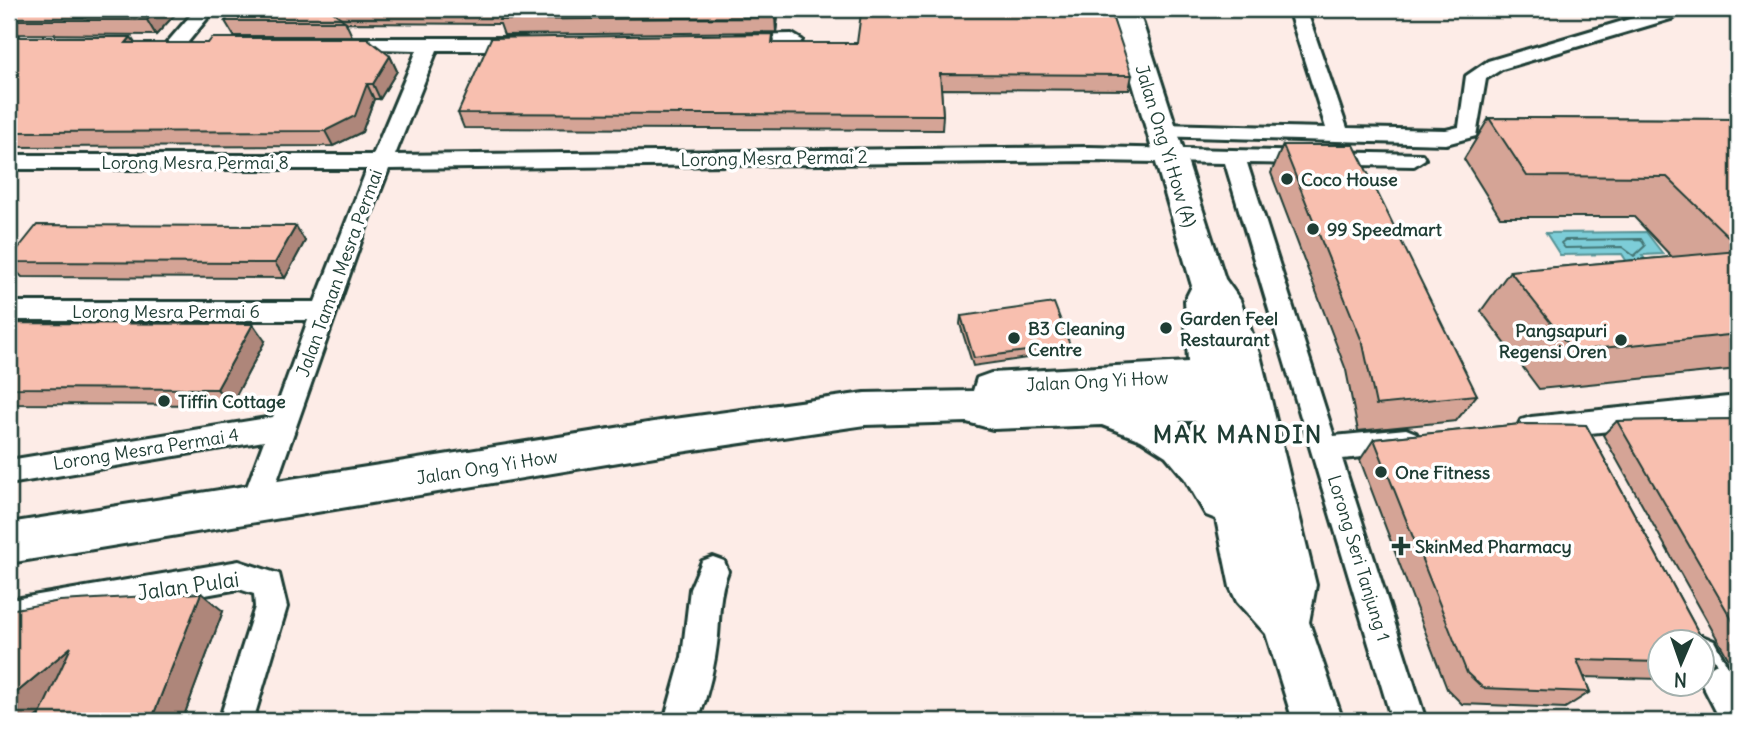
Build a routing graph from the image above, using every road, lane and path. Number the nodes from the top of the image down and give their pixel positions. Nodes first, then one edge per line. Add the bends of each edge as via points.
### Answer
1 (35, 9) edge
2 (206, 9) edge
3 (1124, 9) edge
4 (1297, 9) edge
5 (1667, 13) dead end
6 (13, 39) edge
7 (792, 40) edge
8 (720, 42) edge
9 (151, 44) edge
10 (176, 44) junction
11 (202, 44) edge
12 (322, 44) edge
13 (540, 44) edge
14 (429, 45) junction
15 (1339, 135) junction
16 (1164, 143) junction
17 (1233, 155) junction
18 (1413, 159) dead end
19 (9, 162) edge
20 (380, 162) junction
21 (9, 311) edge
22 (324, 311) junction
23 (1218, 374) junction
24 (967, 406) junction
25 (1738, 407) edge
26 (1093, 408) junction
27 (283, 427) junction
28 (1509, 431) edge
29 (1428, 439) edge
30 (1326, 449) junction
31 (9, 472) edge
32 (256, 503) junction
33 (1241, 537) junction
34 (9, 543) edge
35 (713, 571) dead end
36 (9, 615) edge
37 (1286, 622) junction
38 (1716, 678) edge
39 (1738, 719) edge
40 (236, 721) edge
41 (681, 721) edge
42 (1318, 721) edge
43 (1409, 721) edge

1 - 6 street
2 - 10 street
3 - 16 main road, Jalan Ong Yi How (A)
4 - 15 street
5 - 15 street via 1495,65 1476,76 1469,131 1446,137
7 - 8 street
9 - 10 street
10 - 11 street
12 - 14 street
13 - 14 street
14 - 20 street, Jalan Taman Mesra Permai
15 - 16 street
16 - 17 street
16 - 20 street, Lorong Mesra Permai 2
16 - 23 main road, Jalan Ong Yi How (A) via 1209,284 1203,300
17 - 18 street
17 - 30 street, Lorong Seri Tanjung 1
19 - 20 street, Lorong Mesra Permai 8
20 - 22 street, Jalan Taman Mesra Permai
21 - 22 street, Lorong Mesra Permai 6
22 - 27 street, Jalan Taman Mesra Permai
23 - 24 main road, Jalan Ong Yi How via 991,389
23 - 26 main road, Jalan Ong Yi How
23 - 33 main road
23 - 37 main road via 1264,461 1293,585
24 - 26 main road, Jalan Ong Yi How via 993,412
24 - 32 main road, Jalan Ong Yi How via 837,413
25 - 28 street via 1584,436
26 - 33 main road via 1158,427 1178,440 1196,457
27 - 31 street, Lorong Mesra Permai 4
27 - 32 street, Jalan Taman Mesra Permai
29 - 30 street
30 - 43 street, Lorong Seri Tanjung 1
32 - 34 main road, Jalan Ong Yi How
33 - 37 main road via 1254,587
35 - 41 street via 702,593 702,633 690,700
36 - 40 street, Jalan Pulai via 239,575 268,584 271,607
37 - 42 main road
38 - 39 street

